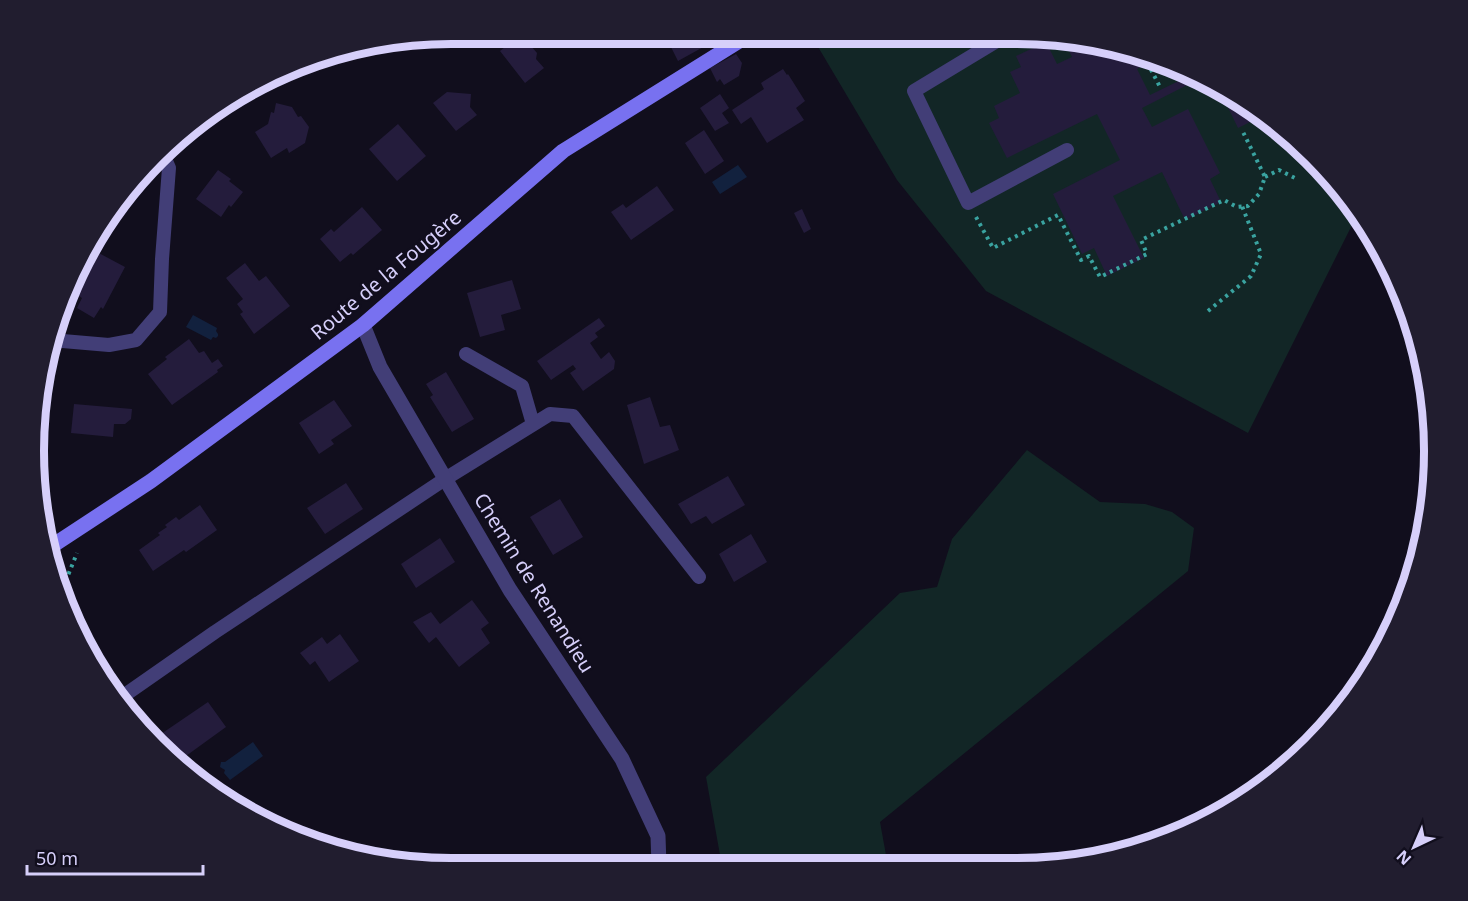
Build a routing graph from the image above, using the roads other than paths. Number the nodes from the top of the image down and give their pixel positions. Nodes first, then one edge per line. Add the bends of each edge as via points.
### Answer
1 (735, 44) edge
2 (992, 44) edge
3 (1067, 150) dead end
4 (166, 160) edge
5 (363, 325) junction
6 (58, 341) edge
7 (466, 354) dead end
8 (533, 424) junction
9 (445, 479) junction
10 (54, 544) edge
11 (699, 577) dead end
12 (125, 695) edge
13 (659, 858) edge

1 - 5 street, Route de la Fougère via 563,151
2 - 3 lane via 914,91 968,203
4 - 6 lane via 169,168 160,312 136,340 109,345
5 - 9 street, Chemin de Renandieu via 380,367
5 - 10 street, Route de la Fougère via 151,481
7 - 8 lane via 522,386
8 - 9 lane
8 - 11 lane via 550,414 573,416
9 - 12 lane
9 - 13 street, Chemin de Renandieu via 510,590 622,759 658,836

